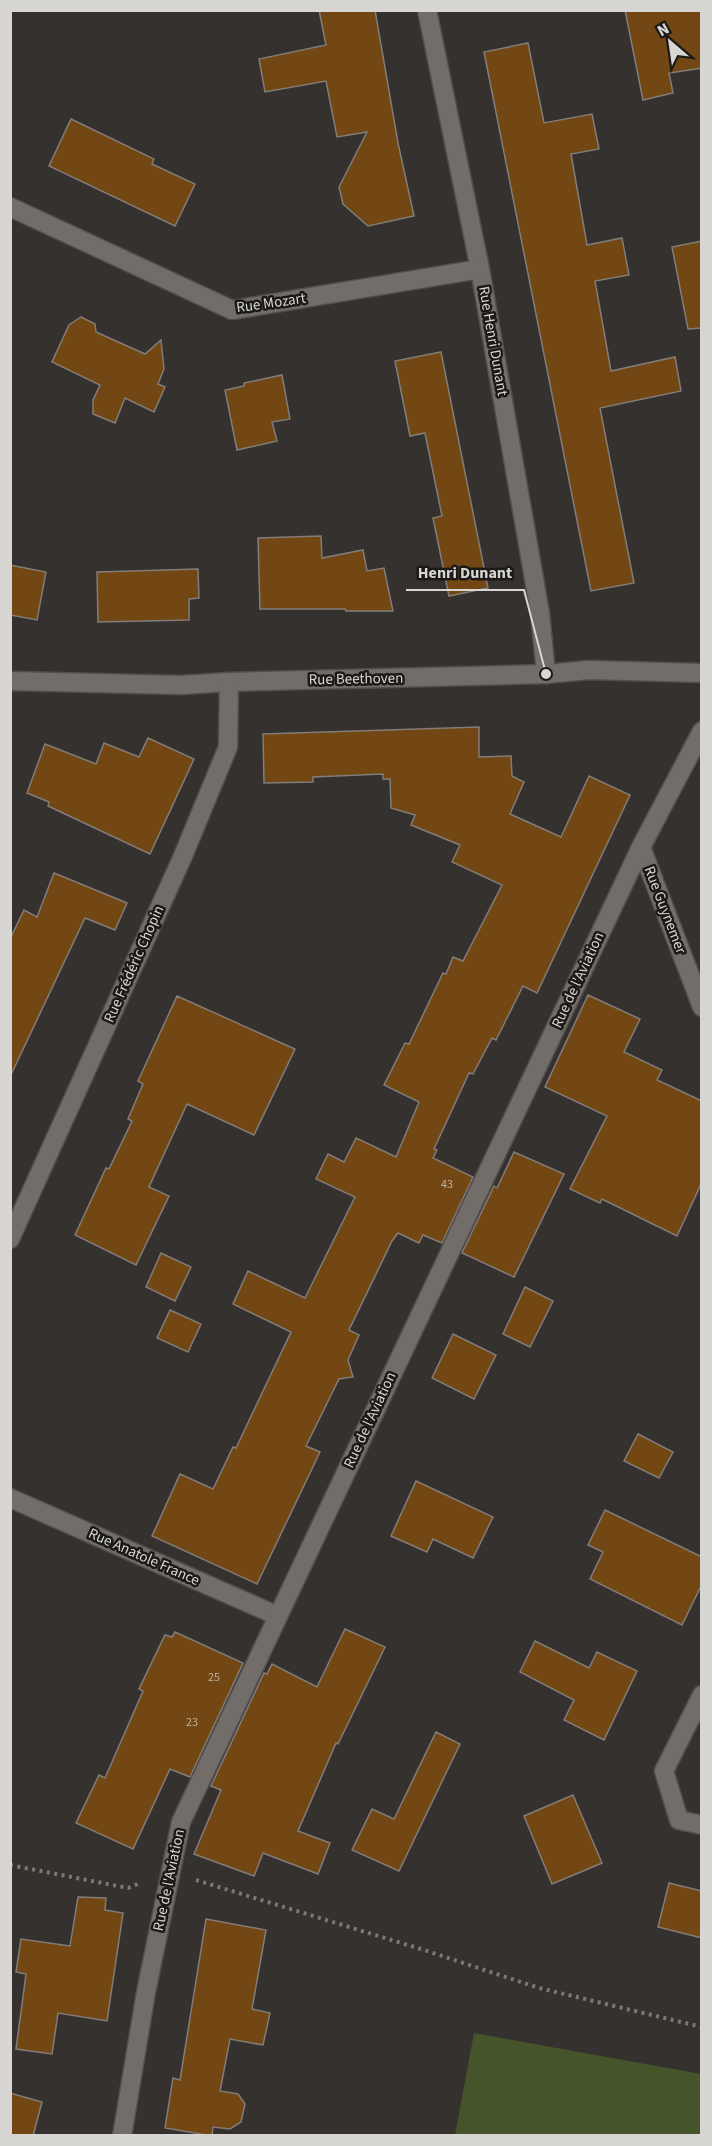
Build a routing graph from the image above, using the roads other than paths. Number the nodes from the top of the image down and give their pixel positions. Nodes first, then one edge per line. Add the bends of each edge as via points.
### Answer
1 (427, 10) edge
2 (10, 207) edge
3 (480, 269) junction
4 (702, 673) edge
5 (546, 674) junction
6 (10, 681) edge
7 (229, 682) junction
8 (702, 731) edge
9 (641, 847) junction
10 (702, 1007) edge
11 (10, 1239) edge
12 (10, 1498) edge
13 (278, 1616) junction
14 (702, 1695) edge
15 (702, 1825) edge
16 (122, 2136) edge

1 - 3 street, Rue Henri Dunant
2 - 3 street, Rue Mozart via 232,310
3 - 5 street, Rue Henri Dunant via 540,613
4 - 5 street, Rue Beethoven via 589,670
5 - 7 street, Rue Beethoven
6 - 7 street, Rue Beethoven via 181,685
7 - 11 street, Rue Frédéric Chopin via 228,747 183,856
8 - 9 street, Rue de l'Aviation
9 - 10 street, Rue Guynemer
9 - 13 street, Rue de l'Aviation
12 - 13 street, Rue Anatole France
13 - 16 street, Rue de l'Aviation via 181,1822 146,1992
14 - 15 street via 664,1771 679,1820

